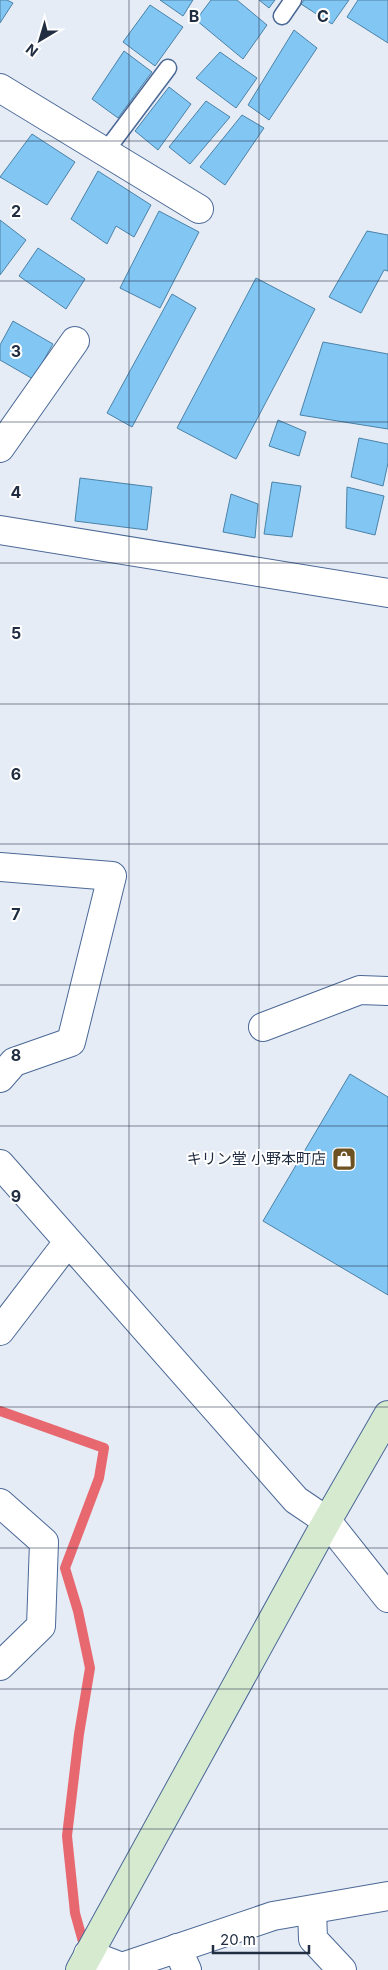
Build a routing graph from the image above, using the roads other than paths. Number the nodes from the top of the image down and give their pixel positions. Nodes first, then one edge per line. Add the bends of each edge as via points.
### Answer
1 (293, 0) edge
2 (282, 16) dead end
3 (168, 68) dead end
4 (0, 88) edge
5 (105, 152) junction
6 (200, 209) dead end
7 (75, 340) dead end
8 (0, 448) edge
9 (0, 530) edge
10 (388, 593) edge
11 (0, 867) edge
12 (388, 991) edge
13 (263, 1027) dead end
14 (0, 1078) edge
15 (0, 1164) edge
16 (68, 1242) junction
17 (0, 1331) edge
18 (388, 1416) edge
19 (0, 1503) edge
20 (327, 1522) junction
21 (388, 1598) edge
22 (0, 1666) edge
23 (388, 1896) edge
24 (312, 1910) junction
25 (182, 1959) edge
26 (84, 1962) edge
27 (342, 1970) edge

1 - 2 lane
3 - 5 lane
4 - 5 street
5 - 6 street
7 - 8 street
9 - 10 street
11 - 14 street via 112,876 71,1042 14,1062
12 - 13 street via 360,990
15 - 16 street
16 - 17 street
16 - 20 street via 296,1500
18 - 20 street
19 - 22 street via 44,1542 41,1626
20 - 21 street
20 - 26 street
23 - 24 street
24 - 25 street via 273,1916
24 - 27 street via 313,1938
25 - 26 street via 122,1967

